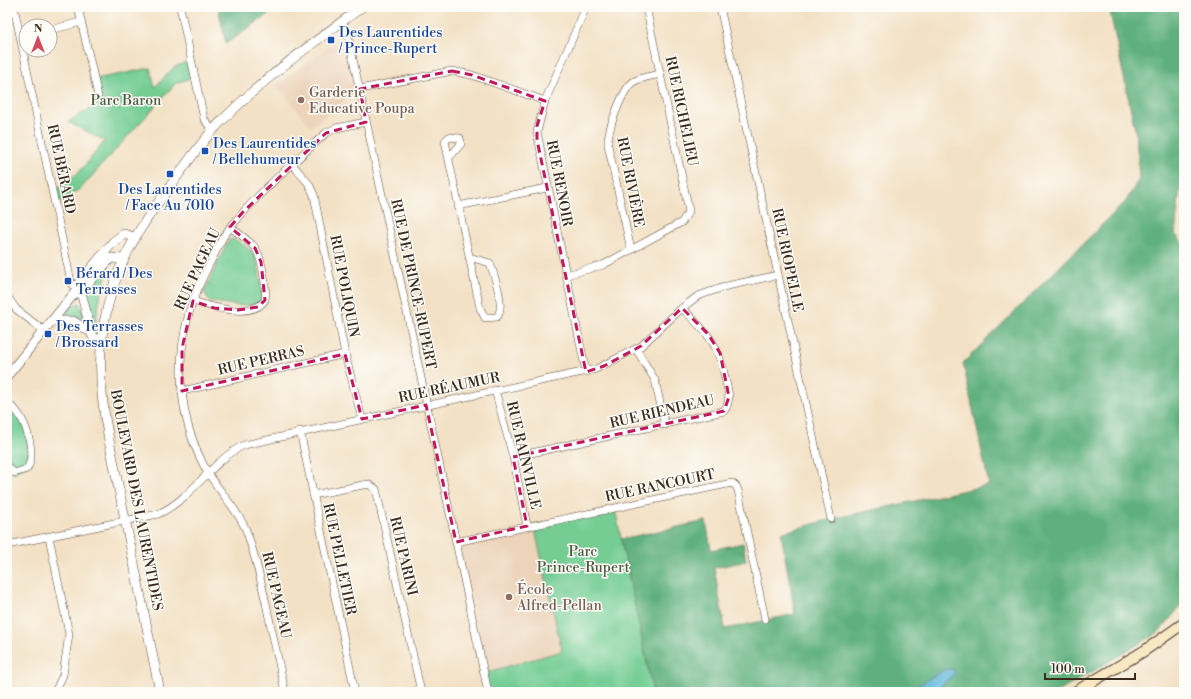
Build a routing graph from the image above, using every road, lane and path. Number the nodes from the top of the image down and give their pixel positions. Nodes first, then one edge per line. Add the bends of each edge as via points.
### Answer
1 (14, 7) edge
2 (78, 7) edge
3 (180, 7) edge
4 (362, 7) edge
5 (586, 7) edge
6 (646, 7) edge
7 (720, 7) edge
8 (18, 20) edge
9 (81, 22) junction
10 (342, 23) junction
11 (58, 28) edge
12 (27, 58) edge
13 (661, 74) junction
14 (360, 89) junction
15 (98, 96) dead end
16 (544, 101) junction
17 (366, 122) junction
18 (213, 131) junction
19 (449, 158) dead end
20 (292, 164) junction
21 (547, 188) junction
22 (458, 206) junction
23 (230, 227) junction
24 (134, 237) junction
25 (631, 250) junction
26 (469, 257) junction
27 (122, 260) junction
28 (566, 275) junction
29 (778, 275) junction
30 (77, 290) junction
31 (7, 296) edge
32 (193, 301) junction
33 (682, 308) junction
34 (52, 321) junction
35 (44, 331) junction
36 (91, 332) junction
37 (102, 340) junction
38 (636, 349) junction
39 (345, 354) junction
40 (586, 372) junction
41 (7, 376) edge
42 (495, 390) junction
43 (182, 391) junction
44 (7, 403) edge
45 (426, 405) junction
46 (362, 419) junction
47 (665, 425) junction
48 (300, 431) junction
49 (513, 458) junction
50 (7, 466) edge
51 (208, 472) junction
52 (313, 495) junction
53 (831, 520) dead end
54 (125, 522) junction
55 (527, 526) junction
56 (49, 537) junction
57 (456, 542) junction
58 (7, 546) edge
59 (765, 619) dead end
60 (1184, 623) edge
61 (54, 692) edge
62 (160, 692) edge
63 (285, 692) edge
64 (355, 692) edge
65 (421, 692) edge
66 (488, 692) edge
67 (1075, 692) edge

1 - 8 street, RUE BÉRARD
2 - 9 street
3 - 18 street via 204,119
4 - 10 street, BOULEVARD DES LAURENTIDES
5 - 16 street, RUE RENOIR
6 - 13 street, RUE RICHELIEU
7 - 29 street, RUE RIOPELLE
9 - 11 street
9 - 15 street
10 - 14 street, RUE DE PRINCE-RUPERT via 347,31
10 - 18 street, BOULEVARD DES LAURENTIDES via 266,81
12 - 30 street, RUE BÉRARD via 71,281
13 - 25 street, RUE RIVIÈRE via 637,80 628,87 608,133 608,145
13 - 25 street, RUE RICHELIEU via 689,211 685,219
14 - 16 street via 452,71 472,75
14 - 17 street, RUE DE PRINCE-RUPERT
16 - 21 street, RUE RENOIR via 537,132
17 - 20 street, RUE PAGEAU via 336,128 326,133
17 - 45 street, RUE DE PRINCE-RUPERT via 404,289
18 - 24 street, BOULEVARD DES LAURENTIDES via 171,184
19 - 22 street
20 - 23 street, RUE PAGEAU
20 - 39 street, RUE POLIQUIN via 309,184 314,195
21 - 22 street
21 - 28 street, RUE RENOIR
22 - 26 street
23 - 32 street, RUE PAGEAU
23 - 32 street via 255,248 261,262 265,300 258,307 238,310 214,308
24 - 27 street, BOULEVARD DES LAURENTIDES
24 - 30 street via 124,234 116,239
25 - 28 street via 598,268
26 - 26 street via 482,315 485,318 497,317 500,308 495,276 490,264
27 - 30 street via 110,258 84,287
27 - 37 street, BOULEVARD DES LAURENTIDES via 110,298
28 - 40 street, RUE RENOIR
29 - 33 street, RUE RÉAUMUR via 711,290
29 - 53 street, RUE RIOPELLE
30 - 34 street
30 - 36 street, RUE BÉRARD via 82,296
31 - 35 street via 16,309
32 - 43 street, RUE PAGEAU via 182,348
33 - 38 street, RUE RÉAUMUR via 656,334
33 - 47 street, RUE RIENDEAU via 717,347 730,397 729,404 724,411 716,414
34 - 35 street
34 - 36 street via 73,320
35 - 41 street
36 - 37 street via 93,338
37 - 54 street, BOULEVARD DES LAURENTIDES via 102,402
38 - 40 street, RUE RÉAUMUR via 604,366
38 - 47 street via 655,380
39 - 43 street, RUE PERRAS
39 - 46 street, RUE POLIQUIN
40 - 42 street, RUE RÉAUMUR
42 - 45 street, RUE RÉAUMUR
42 - 49 street, RUE RAINVILLE
43 - 51 street, RUE PAGEAU via 187,423
44 - 50 street via 24,423 32,455 27,469 14,473
45 - 46 street, RUE RÉAUMUR
45 - 57 street, RUE DE PRINCE-RUPERT
46 - 48 street, RUE RÉAUMUR
47 - 49 street, RUE RIENDEAU
48 - 51 street, RUE RÉAUMUR via 244,444
48 - 52 street, RUE PELLETIER
49 - 55 street, RUE RAINVILLE
51 - 54 street, RUE RÉAUMUR via 169,508 154,515
51 - 63 street, RUE PAGEAU via 245,528 254,550
52 - 64 street, RUE PELLETIER
52 - 65 street, RUE PARINI via 368,484 376,489
54 - 56 street, RUE RÉAUMUR
54 - 62 street, BOULEVARD DES LAURENTIDES
55 - 57 street, RUE RANCOURT
55 - 59 street, RUE RANCOURT via 732,483 738,490
56 - 58 street, RUE RÉAUMUR
56 - 61 street via 69,634 63,675
57 - 66 street, RUE DE PRINCE-RUPERT
60 - 67 main road via 1144,651

